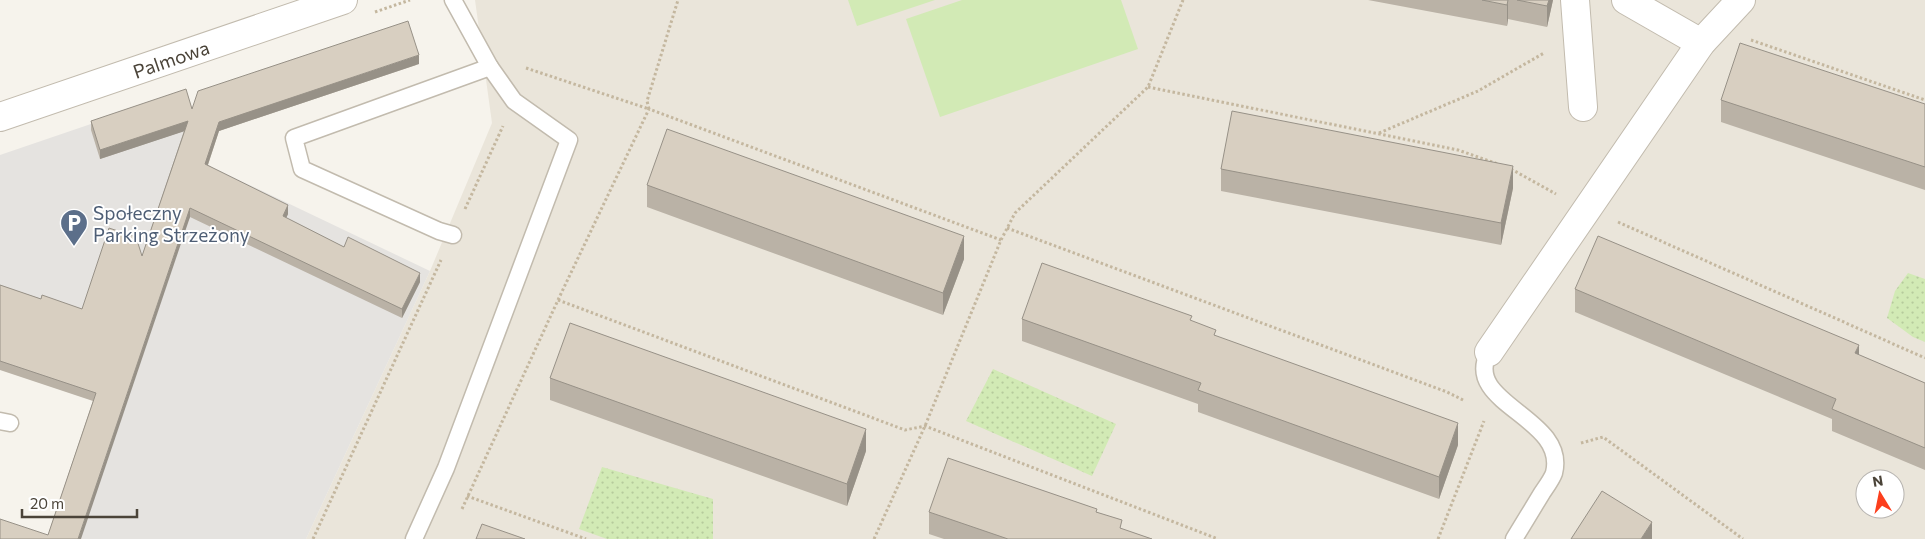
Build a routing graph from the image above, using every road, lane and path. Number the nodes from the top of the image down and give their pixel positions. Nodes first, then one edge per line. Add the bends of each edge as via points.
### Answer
1 (343, 0) edge
2 (453, 0) edge
3 (678, 0) edge
4 (1183, 0) edge
5 (1575, 0) edge
6 (1626, 0) edge
7 (1741, 0) edge
8 (1577, 34) junction
9 (1708, 35) junction
10 (482, 52) junction
11 (490, 67) junction
12 (1148, 87) junction
13 (1925, 100) edge
14 (514, 101) junction
15 (1583, 106) dead end
16 (649, 109) junction
17 (0, 117) edge
18 (1379, 134) junction
19 (1500, 165) edge
20 (1509, 168) edge
21 (1586, 212) junction
22 (1007, 228) junction
23 (453, 235) junction
24 (1001, 240) junction
25 (558, 300) junction
26 (1489, 352) joint
27 (1925, 358) edge
28 (1502, 399) junction
29 (1488, 413) junction
30 (925, 426) junction
31 (1553, 450) junction
32 (467, 496) junction
33 (460, 514) dead end
34 (313, 539) edge
35 (414, 539) edge
36 (586, 539) edge
37 (874, 539) edge
38 (1218, 539) edge
39 (1438, 539) edge
40 (1514, 539) edge
41 (1743, 539) edge

1 - 17 street, Palmowa
2 - 10 lane
3 - 16 path via 647,101
4 - 12 path
5 - 8 street
6 - 9 street
7 - 9 street
8 - 15 street
8 - 18 path via 1478,92
9 - 13 path
9 - 21 street
10 - 11 lane
10 - 16 path
11 - 14 lane
11 - 23 lane via 294,138 302,169
12 - 18 path
12 - 22 path via 1015,213
14 - 23 path
14 - 35 lane via 569,140 446,468
16 - 24 path
16 - 25 path
18 - 19 path via 1458,150
20 - 21 path
21 - 26 street
21 - 27 path via 1607,217
22 - 24 path
22 - 29 path via 1447,392
23 - 34 path
24 - 30 path
25 - 30 path via 905,430
25 - 32 path
26 - 28 lane via 1483,370 1486,380
28 - 29 path
28 - 31 lane via 1548,439
29 - 39 path
30 - 37 path
30 - 38 path
31 - 40 lane via 1553,474
31 - 41 path via 1603,438
32 - 33 path
32 - 36 path

